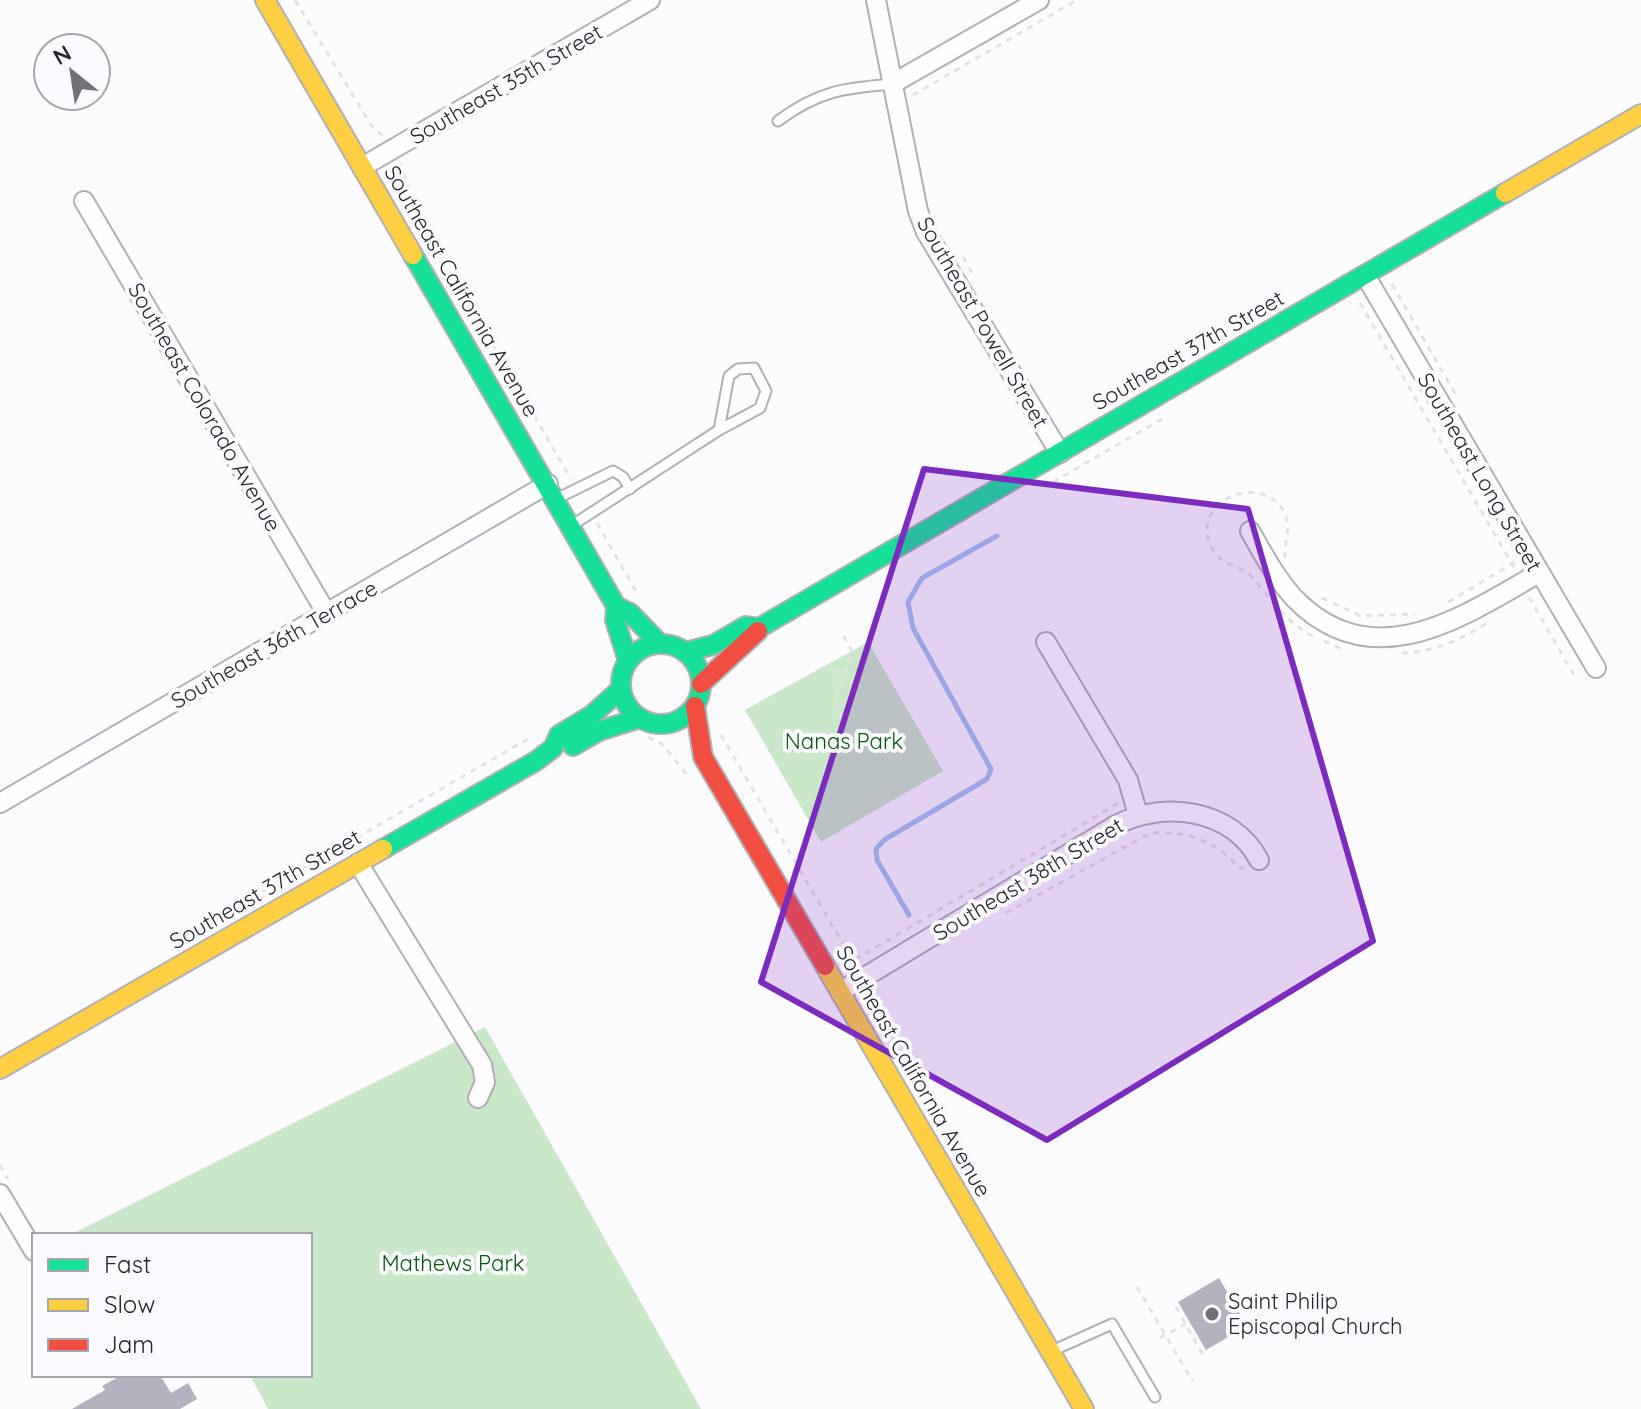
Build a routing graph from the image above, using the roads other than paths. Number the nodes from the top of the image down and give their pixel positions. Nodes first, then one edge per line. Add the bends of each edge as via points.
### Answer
1 (265, 0) edge
2 (650, 0) edge
3 (876, 0) edge
4 (1039, 0) edge
5 (892, 84) junction
6 (1641, 114) edge
7 (778, 121) dead end
8 (362, 167) junction
9 (84, 201) dead end
10 (1365, 275) junction
11 (719, 430) junction
12 (1066, 449) junction
13 (630, 489) junction
14 (552, 492) junction
15 (571, 526) junction
16 (1250, 531) dead end
17 (1544, 580) junction
18 (616, 606) junction
19 (327, 614) junction
20 (759, 628) junction
21 (1046, 642) dead end
22 (660, 644) junction
23 (685, 652) junction
24 (628, 661) junction
25 (1596, 668) dead end
26 (701, 684) junction
27 (621, 689) junction
28 (695, 706) junction
29 (640, 718) junction
30 (674, 734) junction
31 (553, 748) junction
32 (703, 757) junction
33 (0, 803) edge
34 (1136, 806) junction
35 (1259, 860) road end
36 (358, 863) junction
37 (840, 992) junction
38 (0, 1069) edge
39 (478, 1098) dead end
40 (0, 1194) edge
41 (32, 1248) edge
42 (1051, 1351) junction
43 (1155, 1397) dead end
44 (1084, 1409) edge

1 - 8 main road, Southeast California Avenue
2 - 8 street, Southeast 35th Street
3 - 5 street, Southeast Powell Street
4 - 5 street
5 - 7 lane via 838,88 802,103
5 - 12 street, Southeast Powell Street via 914,198 926,232
6 - 10 main road, Southeast 37th Street
8 - 14 main road, Southeast California Avenue
9 - 19 street, Southeast Colorado Avenue
10 - 12 main road, Southeast 37th Street
10 - 17 street, Southeast Long Street
11 - 11 lane via 760,408 766,391 754,368 729,376
11 - 13 lane
12 - 20 main road, Southeast 37th Street
13 - 14 lane via 613,471
13 - 15 lane
14 - 15 main road, Southeast California Avenue
14 - 19 street, Southeast 36th Terrace
15 - 18 main road, Southeast California Avenue
16 - 17 street via 1296,599 1334,626 1371,636 1396,638 1438,629
17 - 25 street, Southeast Long Street
18 - 22 main road, Southeast California Avenue
18 - 24 main road, Southeast California Avenue
19 - 33 street, Southeast 36th Terrace
20 - 23 main road, Southeast 37th Street via 746,626 713,645
20 - 26 main road, Southeast 37th Street via 756,639
21 - 34 street
22 - 23 main road
22 - 24 main road
23 - 26 main road via 694,661
24 - 27 main road
26 - 28 main road
27 - 29 main road
27 - 31 main road, Southeast 37th Street via 559,735
28 - 30 main road via 674,722
28 - 32 main road, Southeast California Avenue
29 - 30 main road
29 - 31 main road, Southeast 37th Street via 570,747
30 - 32 main road, Southeast California Avenue
31 - 36 main road, Southeast 37th Street
32 - 37 main road, Southeast California Avenue
34 - 35 street, Southeast 38th Street via 1206,817 1236,833
34 - 37 street, Southeast 38th Street via 1116,825
36 - 38 main road, Southeast 37th Street
36 - 39 street via 482,1065 485,1082
37 - 42 main road, Southeast California Avenue
40 - 41 street
42 - 43 lane via 1112,1324
42 - 44 main road, Southeast California Avenue

